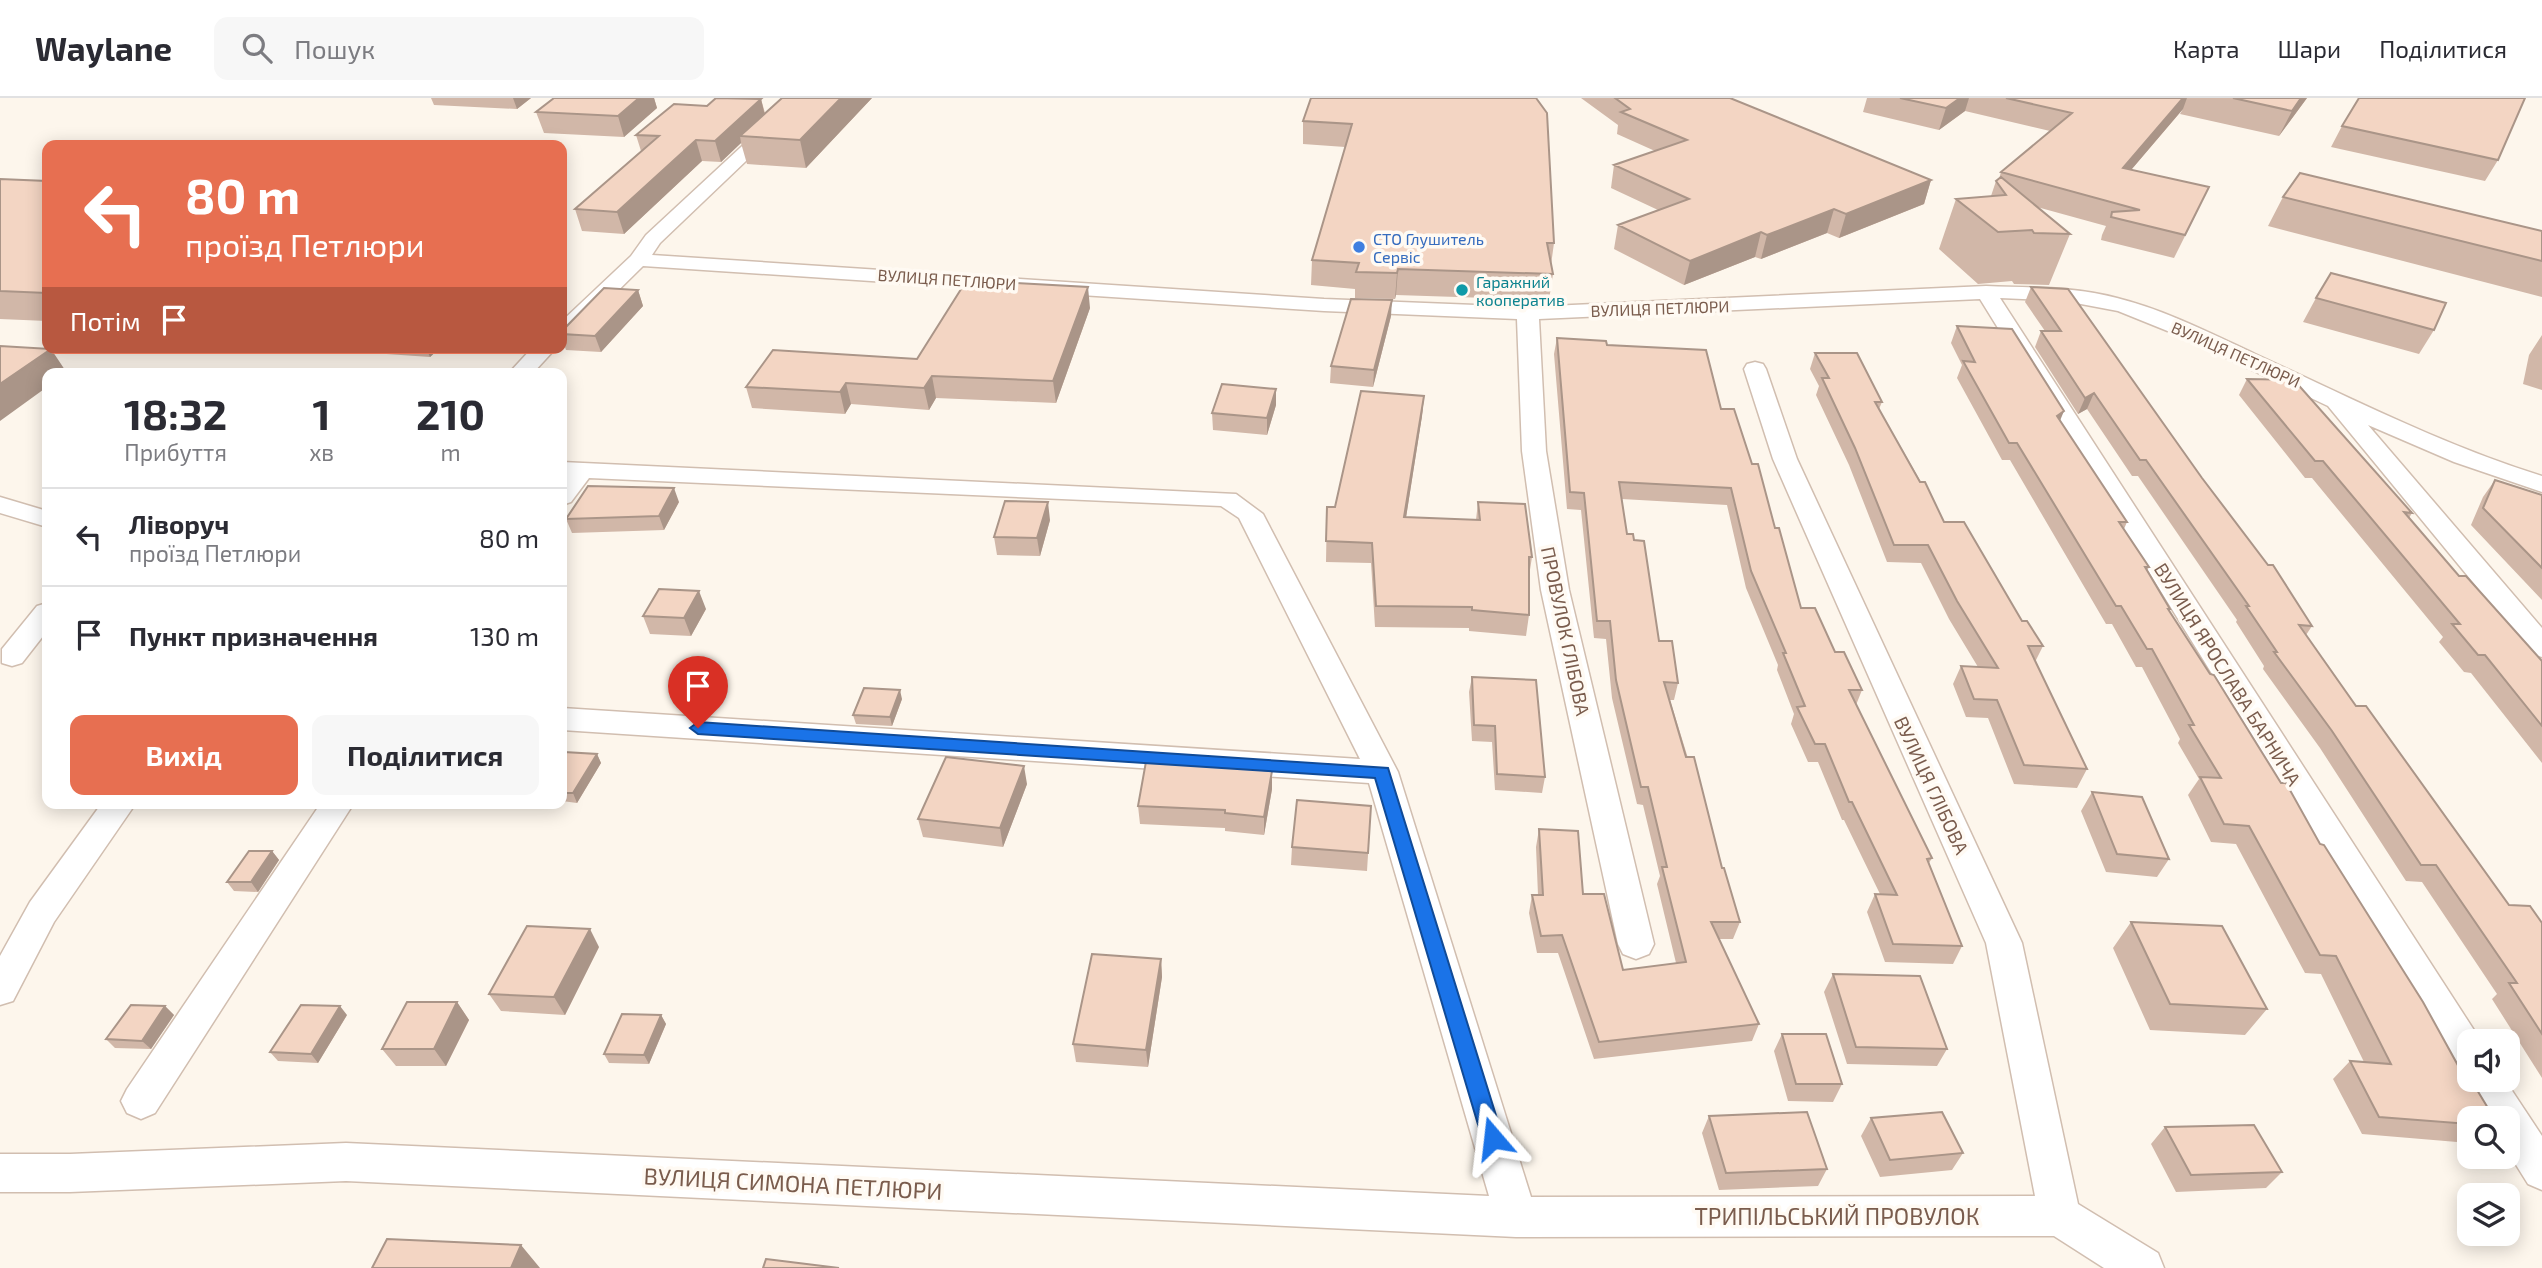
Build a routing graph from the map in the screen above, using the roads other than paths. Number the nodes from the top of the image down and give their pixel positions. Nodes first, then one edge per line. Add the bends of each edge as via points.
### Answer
1 (804, 98) edge
2 (638, 260) junction
3 (1986, 292) junction
4 (1528, 313) junction
5 (567, 328) edge
6 (539, 354) edge
7 (525, 368) edge
8 (1755, 369) dead end
9 (2332, 398) junction
10 (572, 470) edge
11 (2542, 484) edge
12 (0, 505) edge
13 (42, 518) edge
14 (42, 618) edge
15 (2542, 647) edge
16 (12, 656) dead end
17 (567, 719) edge
18 (1382, 772) junction
19 (116, 809) edge
20 (334, 809) edge
21 (1636, 944) dead end
22 (0, 990) edge
23 (2457, 1037) edge
24 (2492, 1092) edge
25 (141, 1101) dead end
26 (2542, 1171) edge
27 (0, 1173) edge
28 (2060, 1216) junction
29 (1516, 1217) junction
30 (2143, 1268) edge

1 - 2 street via 653,239
2 - 4 street, ВУЛИЦЯ ПЕТЛЮРИ via 1312,305
2 - 5 street
3 - 4 street, ВУЛИЦЯ ПЕТЛЮРИ
3 - 9 street, ВУЛИЦЯ ПЕТЛЮРИ via 2064,294 2110,302 2172,324
3 - 23 street, ВУЛИЦЯ ЯРОСЛАВА БАРНИЧА
4 - 21 street, ПРОВУЛОК ГЛІБОВА via 1534,451 1555,590
6 - 7 street
8 - 28 street, ВУЛИЦЯ ГЛІБОВА via 1785,459 2004,943
9 - 11 street, ВУЛИЦЯ ПЕТЛЮРИ via 2432,445
9 - 15 street
10 - 18 street via 1227,499 1250,514
12 - 13 street
14 - 16 street
17 - 18 street
18 - 29 street
19 - 22 street via 42,912
20 - 25 street
24 - 26 street
27 - 29 street, ВУЛИЦЯ СИМОНА ПЕТЛЮРИ via 346,1161
28 - 29 street, ТРИПІЛЬСЬКИЙ ПРОВУЛОК
28 - 30 street

